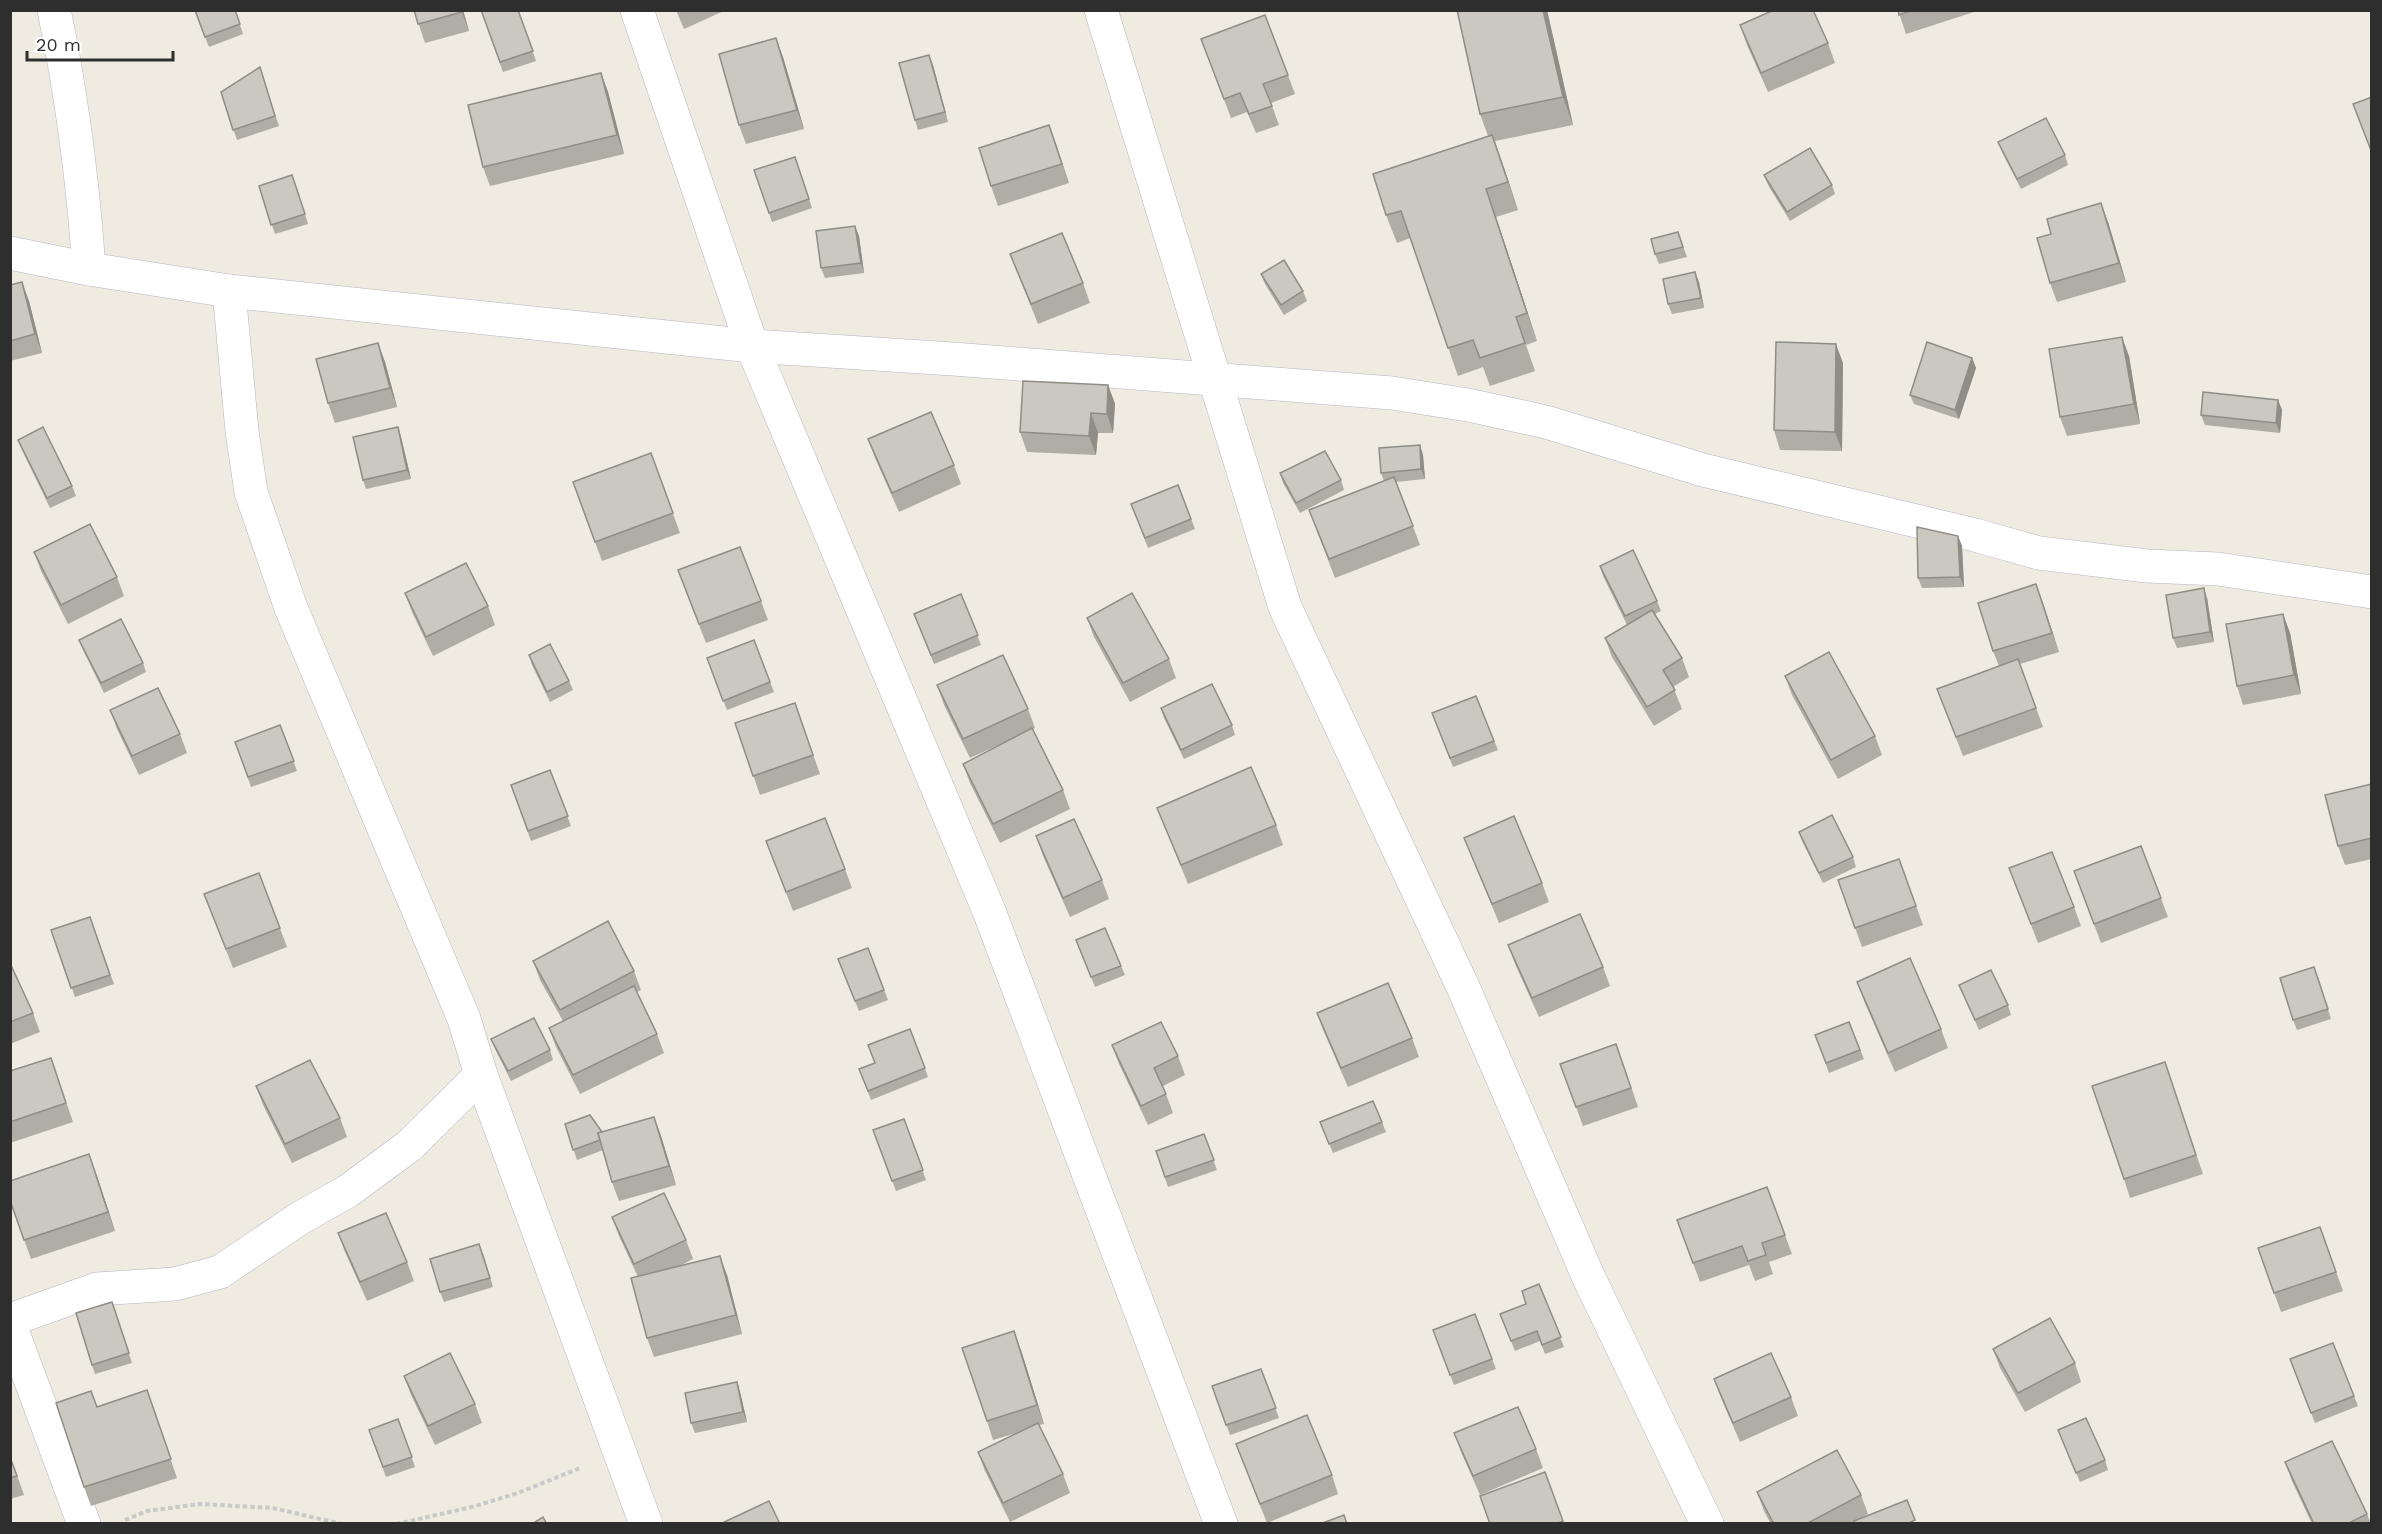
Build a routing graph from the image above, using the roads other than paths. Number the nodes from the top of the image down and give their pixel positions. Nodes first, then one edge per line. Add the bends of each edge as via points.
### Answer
1 (54, 10) edge
2 (637, 10) edge
3 (1101, 10) edge
4 (10, 253) edge
5 (89, 269) junction
6 (229, 291) junction
7 (752, 345) junction
8 (1216, 379) junction
9 (2372, 592) edge
10 (481, 1075) junction
11 (10, 1322) edge
12 (84, 1524) edge
13 (646, 1524) edge
14 (1221, 1524) edge
15 (1707, 1524) edge

1 - 5 street via 83,187
2 - 7 street
3 - 8 street
4 - 5 street
5 - 6 street
6 - 7 street
6 - 10 street via 251,492 291,608 464,1019
7 - 8 street
7 - 14 street via 989,911
8 - 9 street via 1392,393 1468,405 1546,422 1704,470 2039,552 2147,566 2218,569
8 - 15 street via 1285,607 1463,987 1589,1278
10 - 11 street via 409,1146 348,1191 220,1272 175,1284 97,1289
10 - 13 street
11 - 12 street

